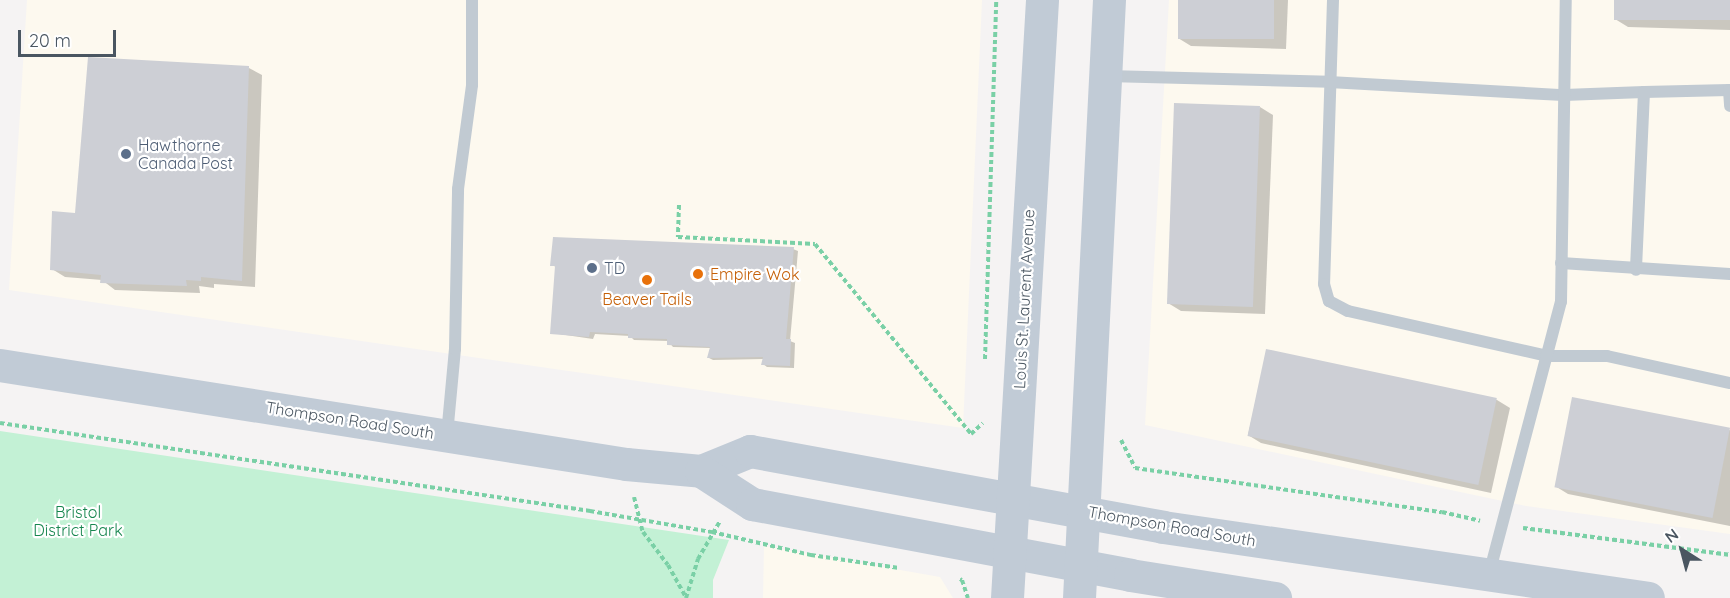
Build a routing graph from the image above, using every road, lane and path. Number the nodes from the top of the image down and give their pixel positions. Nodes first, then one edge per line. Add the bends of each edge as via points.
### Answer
1 (472, 0) edge
2 (996, 0) edge
3 (1042, 0) edge
4 (1109, 0) edge
5 (1333, 0) edge
6 (1566, 0) edge
7 (1104, 76) junction
8 (1329, 82) junction
9 (1644, 92) junction
10 (1564, 96) junction
11 (1730, 106) edge
12 (679, 205) dead end
13 (1561, 263) junction
14 (1636, 270) junction
15 (1730, 274) edge
16 (1546, 356) junction
17 (0, 366) edge
18 (985, 366) dead end
19 (1730, 383) edge
20 (984, 413) dead end
21 (0, 423) edge
22 (447, 435) junction
23 (626, 464) junction
24 (1135, 468) dead end
25 (701, 471) junction
26 (1014, 498) junction
27 (1083, 511) junction
28 (722, 518) dead end
29 (640, 520) junction
30 (1502, 525) junction
31 (712, 532) junction
32 (1010, 553) junction
33 (1730, 555) edge
34 (1080, 566) junction
35 (903, 569) dead end
36 (1489, 575) junction
37 (954, 578) dead end
38 (686, 598) edge
39 (968, 598) edge
40 (1007, 598) edge
41 (1078, 598) edge
42 (1275, 598) edge
43 (1648, 598) edge

1 - 22 lane via 472,84 459,189 455,349
2 - 18 path
3 - 26 main road, Louis St. Laurent Avenue
4 - 7 main road
5 - 8 lane
6 - 10 lane
7 - 8 lane
7 - 27 main road
8 - 10 lane
8 - 16 lane via 1324,284 1329,301 1348,311
9 - 10 lane
9 - 11 lane via 1729,90
9 - 14 lane
10 - 13 lane
12 - 20 path via 678,237 815,244 971,434 983,425
13 - 14 lane
13 - 16 lane via 1561,302
14 - 15 lane
16 - 19 lane via 1607,356
16 - 30 lane
17 - 22 main road, Thompson Road South
21 - 29 path
22 - 23 main road, Thompson Road South
23 - 25 main road, Thompson Road South
23 - 29 path
24 - 30 path via 1442,512
25 - 26 main road, Thompson Road South via 750,451
25 - 32 main road, Thompson Road South via 752,504
26 - 27 main road, Thompson Road South
26 - 32 main road, Louis St. Laurent Avenue
27 - 34 main road
27 - 36 main road, Thompson Road South via 1162,527
28 - 31 path
29 - 31 path
29 - 38 path via 643,532
30 - 33 path
30 - 36 lane
31 - 35 path via 811,555
31 - 38 path
32 - 34 main road, Thompson Road South
32 - 40 main road, Louis St. Laurent Avenue
34 - 41 main road
34 - 42 main road, Thompson Road South
36 - 43 main road, Thompson Road South
37 - 39 path via 962,580

